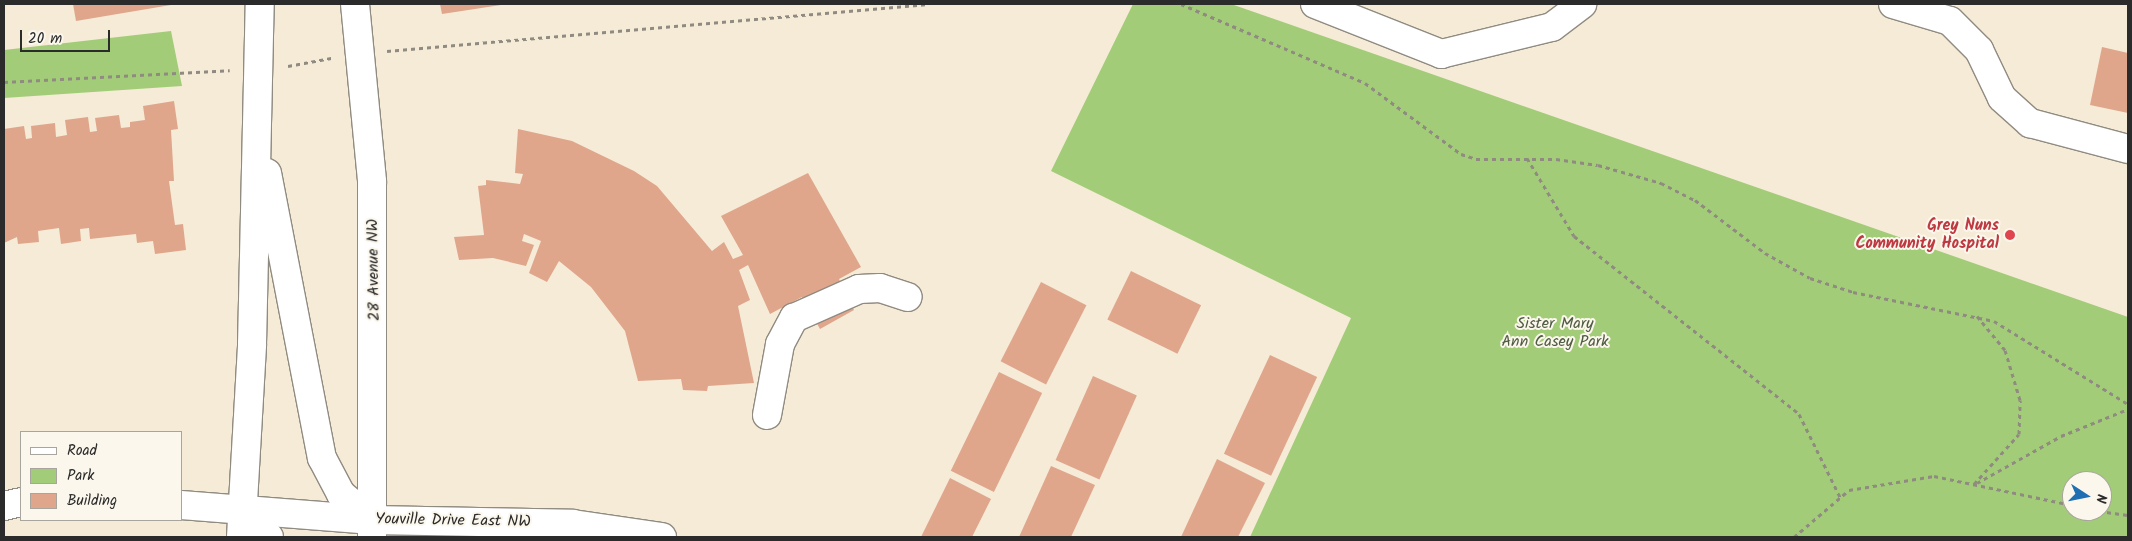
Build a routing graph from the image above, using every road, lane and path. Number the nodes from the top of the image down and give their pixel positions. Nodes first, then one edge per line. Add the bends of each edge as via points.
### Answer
1 (260, 4) edge
2 (355, 4) edge
3 (929, 4) edge
4 (1181, 4) edge
5 (1315, 4) edge
6 (1582, 4) edge
7 (1893, 4) edge
8 (362, 53) junction
9 (257, 72) junction
10 (4, 82) edge
11 (256, 115) junction
12 (2128, 149) edge
13 (1527, 158) junction
14 (908, 297) dead end
15 (1976, 316) junction
16 (2128, 404) edge
17 (2128, 409) edge
18 (767, 415) dead end
19 (1974, 484) junction
20 (1840, 497) junction
21 (20, 502) edge
22 (2062, 503) edge
23 (182, 505) edge
24 (4, 506) edge
25 (243, 510) junction
26 (2112, 513) edge
27 (2128, 515) edge
28 (372, 528) edge
29 (241, 537) edge
30 (269, 537) edge
31 (662, 537) edge
32 (1794, 537) edge

1 - 9 street
2 - 8 street, 28 Avenue NW
3 - 8 path
4 - 13 path via 1365,83 1461,154 1476,159
5 - 6 street via 1441,54 1552,27
7 - 12 street via 1950,21 1979,50 2002,98 2030,123
8 - 9 path
8 - 28 street, 28 Avenue NW via 372,182
9 - 10 path
9 - 11 street
11 - 25 street
11 - 28 street via 322,458 341,494
13 - 15 path via 1598,165 1661,183 1695,200 1765,254 1810,278 1853,292
13 - 20 path via 1574,236 1799,414
14 - 18 street via 880,288 859,289 794,318 780,344
15 - 16 path via 2018,333
15 - 19 path via 2005,350 2020,400 2019,434
17 - 19 path via 2061,436
19 - 20 path via 1934,476 1849,490
19 - 22 path
20 - 32 path
21 - 24 street
23 - 25 street, Youville Drive East NW
25 - 28 street, Youville Drive East NW
25 - 29 street
25 - 30 street
26 - 27 path
28 - 31 street, Youville Drive East NW via 572,524

